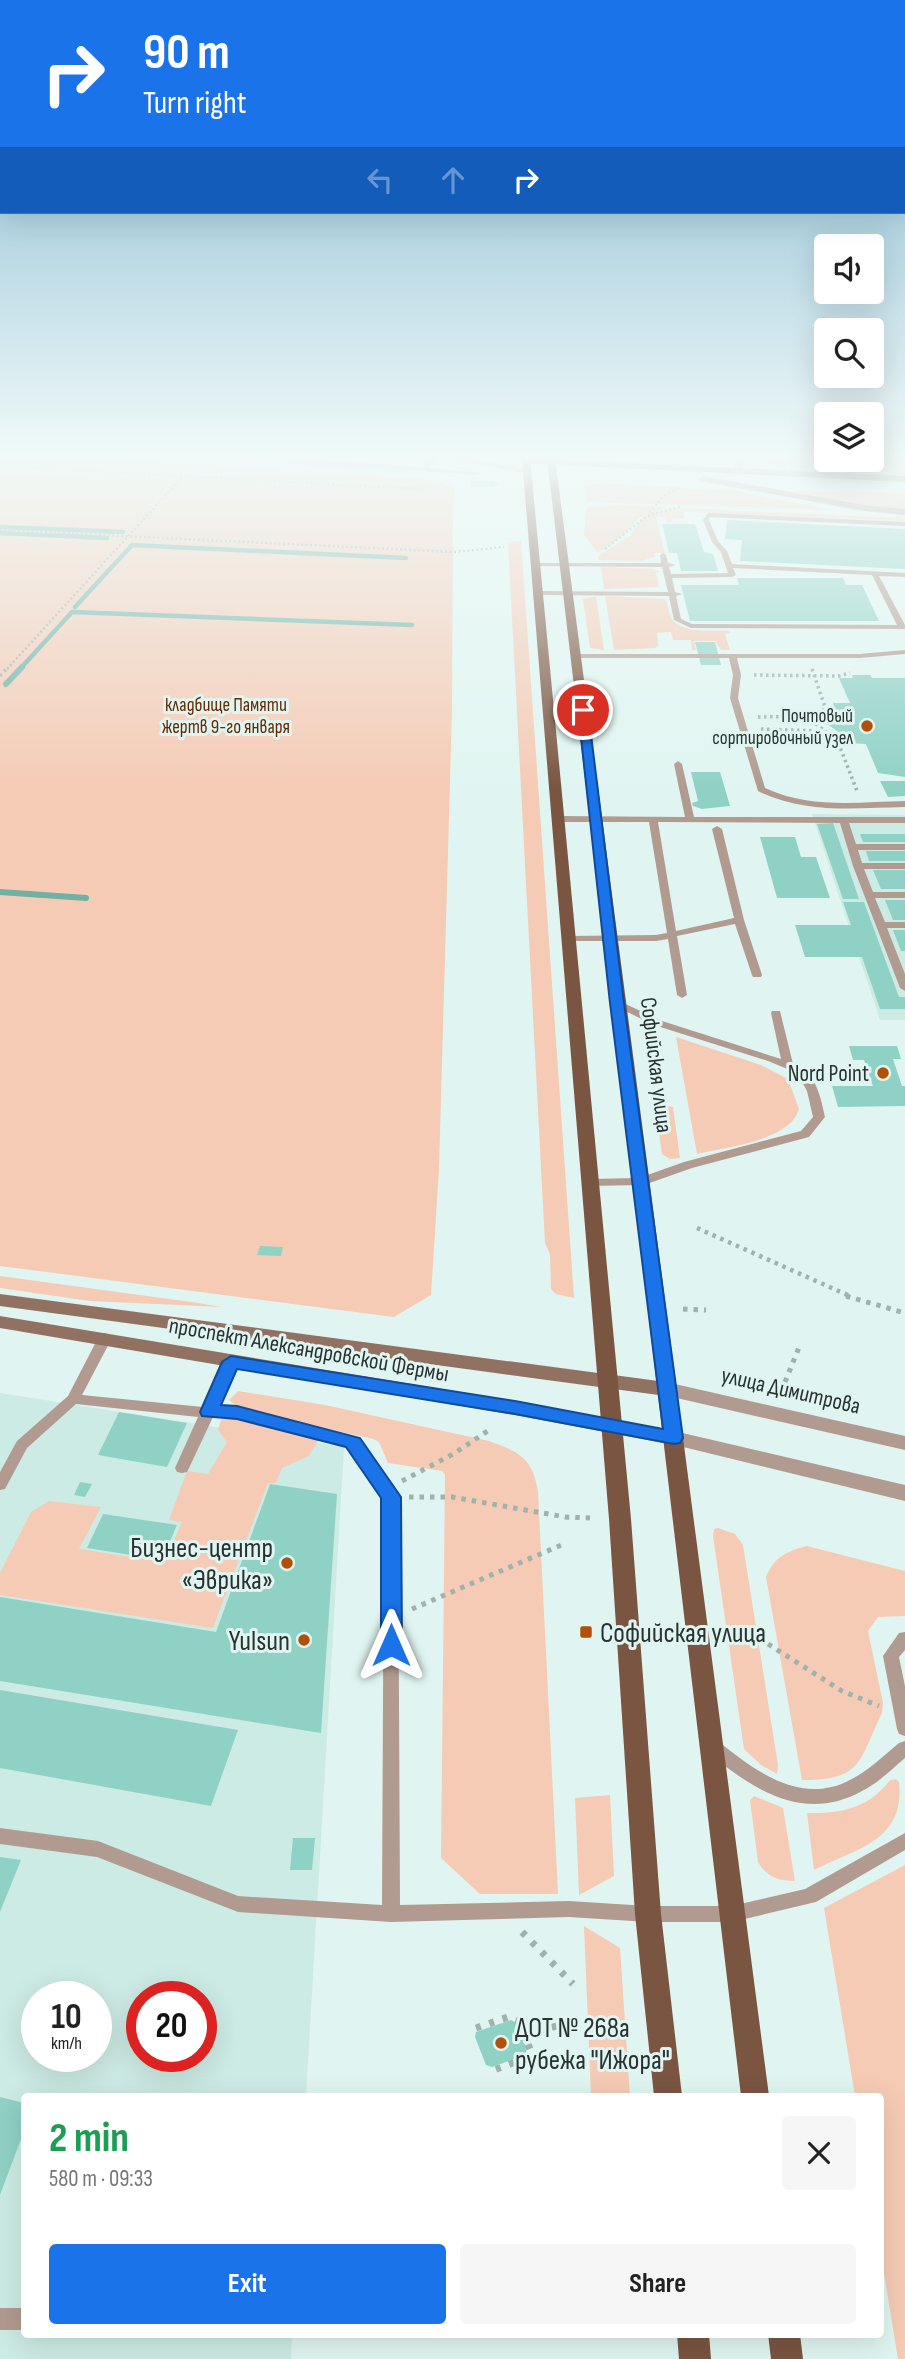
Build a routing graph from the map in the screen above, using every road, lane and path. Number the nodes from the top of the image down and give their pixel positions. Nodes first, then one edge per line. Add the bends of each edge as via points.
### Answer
1 (96, 568) edge
2 (536, 568) edge
3 (564, 568) edge
4 (669, 568) edge
5 (730, 568) edge
6 (773, 568) edge
7 (875, 573) junction
8 (905, 575) edge
9 (669, 576) junction
10 (538, 593) junction
11 (568, 593) junction
12 (674, 594) junction
13 (904, 627) edge
14 (905, 652) edge
15 (576, 656) junction
16 (733, 657) junction
17 (795, 657) junction
18 (0, 676) edge
19 (817, 716) junction
20 (822, 731) junction
21 (678, 764) dead end
22 (862, 804) junction
23 (905, 804) edge
24 (653, 818) junction
25 (690, 818) junction
26 (557, 819) junction
27 (597, 819) junction
28 (843, 819) junction
29 (905, 820) edge
30 (717, 829) dead end
31 (852, 847) junction
32 (905, 847) edge
33 (858, 866) junction
34 (905, 866) edge
35 (869, 895) junction
36 (905, 895) edge
37 (738, 920) junction
38 (880, 925) junction
39 (905, 925) edge
40 (672, 934) junction
41 (568, 939) junction
42 (610, 939) junction
43 (892, 958) junction
44 (905, 958) edge
45 (757, 975) dead end
46 (905, 988) edge
47 (682, 995) dead end
48 (617, 1003) junction
49 (776, 1013) dead end
50 (788, 1066) junction
51 (640, 1182) junction
52 (589, 1183) junction
53 (697, 1228) dead end
54 (0, 1300) edge
55 (683, 1309) dead end
56 (706, 1310) dead end
57 (905, 1313) edge
58 (0, 1322) edge
59 (105, 1338) junction
60 (800, 1345) dead end
61 (231, 1362) junction
62 (606, 1381) junction
63 (785, 1382) dead end
64 (666, 1389) junction
65 (73, 1399) junction
66 (209, 1412) junction
67 (610, 1425) junction
68 (489, 1430) dead end
69 (674, 1438) junction
70 (905, 1443) edge
71 (182, 1468) dead end
72 (0, 1485) edge
73 (388, 1493) junction
74 (905, 1493) edge
75 (590, 1518) dead end
76 (566, 1543) dead end
77 (391, 1618) junction
78 (905, 1637) edge
79 (768, 1644) dead end
80 (904, 1722) edge
81 (712, 1746) junction
82 (905, 1748) edge
83 (0, 1836) edge
84 (905, 1841) edge
85 (499, 1911) junction
86 (391, 1914) junction
87 (649, 1914) junction
88 (732, 1914) junction
89 (573, 1984) dead end
90 (575, 2020) dead end
91 (475, 2028) dead end
92 (525, 2036) junction
93 (494, 2070) dead end
94 (668, 2093) edge
95 (755, 2093) edge
96 (0, 2319) edge
97 (21, 2319) edge
98 (693, 2338) edge
99 (784, 2338) edge
100 (695, 2359) edge
101 (787, 2359) edge

1 - 18 path
2 - 10 main road
3 - 11 main road, Софийская улица
4 - 9 lane
5 - 9 lane via 732,575
6 - 7 lane
7 - 8 lane
7 - 13 lane
9 - 12 lane
10 - 11 lane
10 - 26 main road
11 - 12 lane
11 - 15 main road, Софийская улица
12 - 13 lane via 678,620 702,628
14 - 17 lane
15 - 16 lane via 678,653
15 - 27 main road, Софийская улица
16 - 17 lane
16 - 22 lane via 737,675 734,698 761,789 789,802
17 - 19 path via 809,661 825,707
19 - 20 path via 815,723
19 - 20 path via 758,715 761,730
20 - 22 path via 838,742
21 - 25 lane
22 - 23 lane
24 - 25 lane
24 - 27 lane
24 - 40 lane
25 - 28 lane
26 - 27 lane
26 - 41 main road
27 - 42 main road, Софийская улица
28 - 29 lane
28 - 31 lane
30 - 37 lane
31 - 32 lane
31 - 33 lane
33 - 34 lane
33 - 35 lane
35 - 36 lane
35 - 38 lane
37 - 40 lane
37 - 45 lane
38 - 39 lane
38 - 43 lane
40 - 42 lane
40 - 47 lane
41 - 42 lane
41 - 52 main road
42 - 48 main road, Софийская улица
43 - 44 lane
43 - 46 lane
48 - 50 lane via 658,1023
48 - 51 main road, Софийская улица
49 - 50 lane
50 - 51 lane via 801,1072 813,1091 819,1117 805,1134
51 - 52 lane
51 - 64 main road, Софийская улица
52 - 62 main road
53 - 57 path via 847,1296
54 - 62 main road, проспект Александровской Фермы
55 - 56 path
58 - 59 main road, проспект Александровской Фермы
59 - 61 main road, проспект Александровской Фермы
59 - 65 lane
60 - 63 path
61 - 66 lane
61 - 67 main road, проспект Александровской Фермы
62 - 64 main road, проспект Александровской Фермы
62 - 67 main road
64 - 69 main road, Софийская улица
64 - 70 street, улица Димитрова
65 - 66 lane
65 - 72 lane via 22,1445
66 - 71 lane
66 - 73 lane via 237,1412 353,1442
67 - 69 main road, проспект Александровской Фермы
67 - 87 main road
68 - 73 path
69 - 74 street
69 - 81 main road, Софийская улица
73 - 75 path via 452,1497
73 - 77 lane
76 - 77 path
77 - 86 lane
78 - 80 lane via 891,1656
79 - 80 path via 842,1691
81 - 82 lane via 765,1785 809,1797 850,1790
81 - 88 main road, Софийская улица
83 - 86 lane via 98,1849 238,1905
84 - 88 lane via 809,1896
85 - 86 lane
85 - 87 lane
85 - 89 path
87 - 88 lane
87 - 94 main road
88 - 95 main road, Софийская улица
90 - 92 path
91 - 92 path via 508,2017 518,2021
92 - 93 path via 530,2049 526,2058
96 - 97 lane
98 - 100 main road
99 - 101 main road

